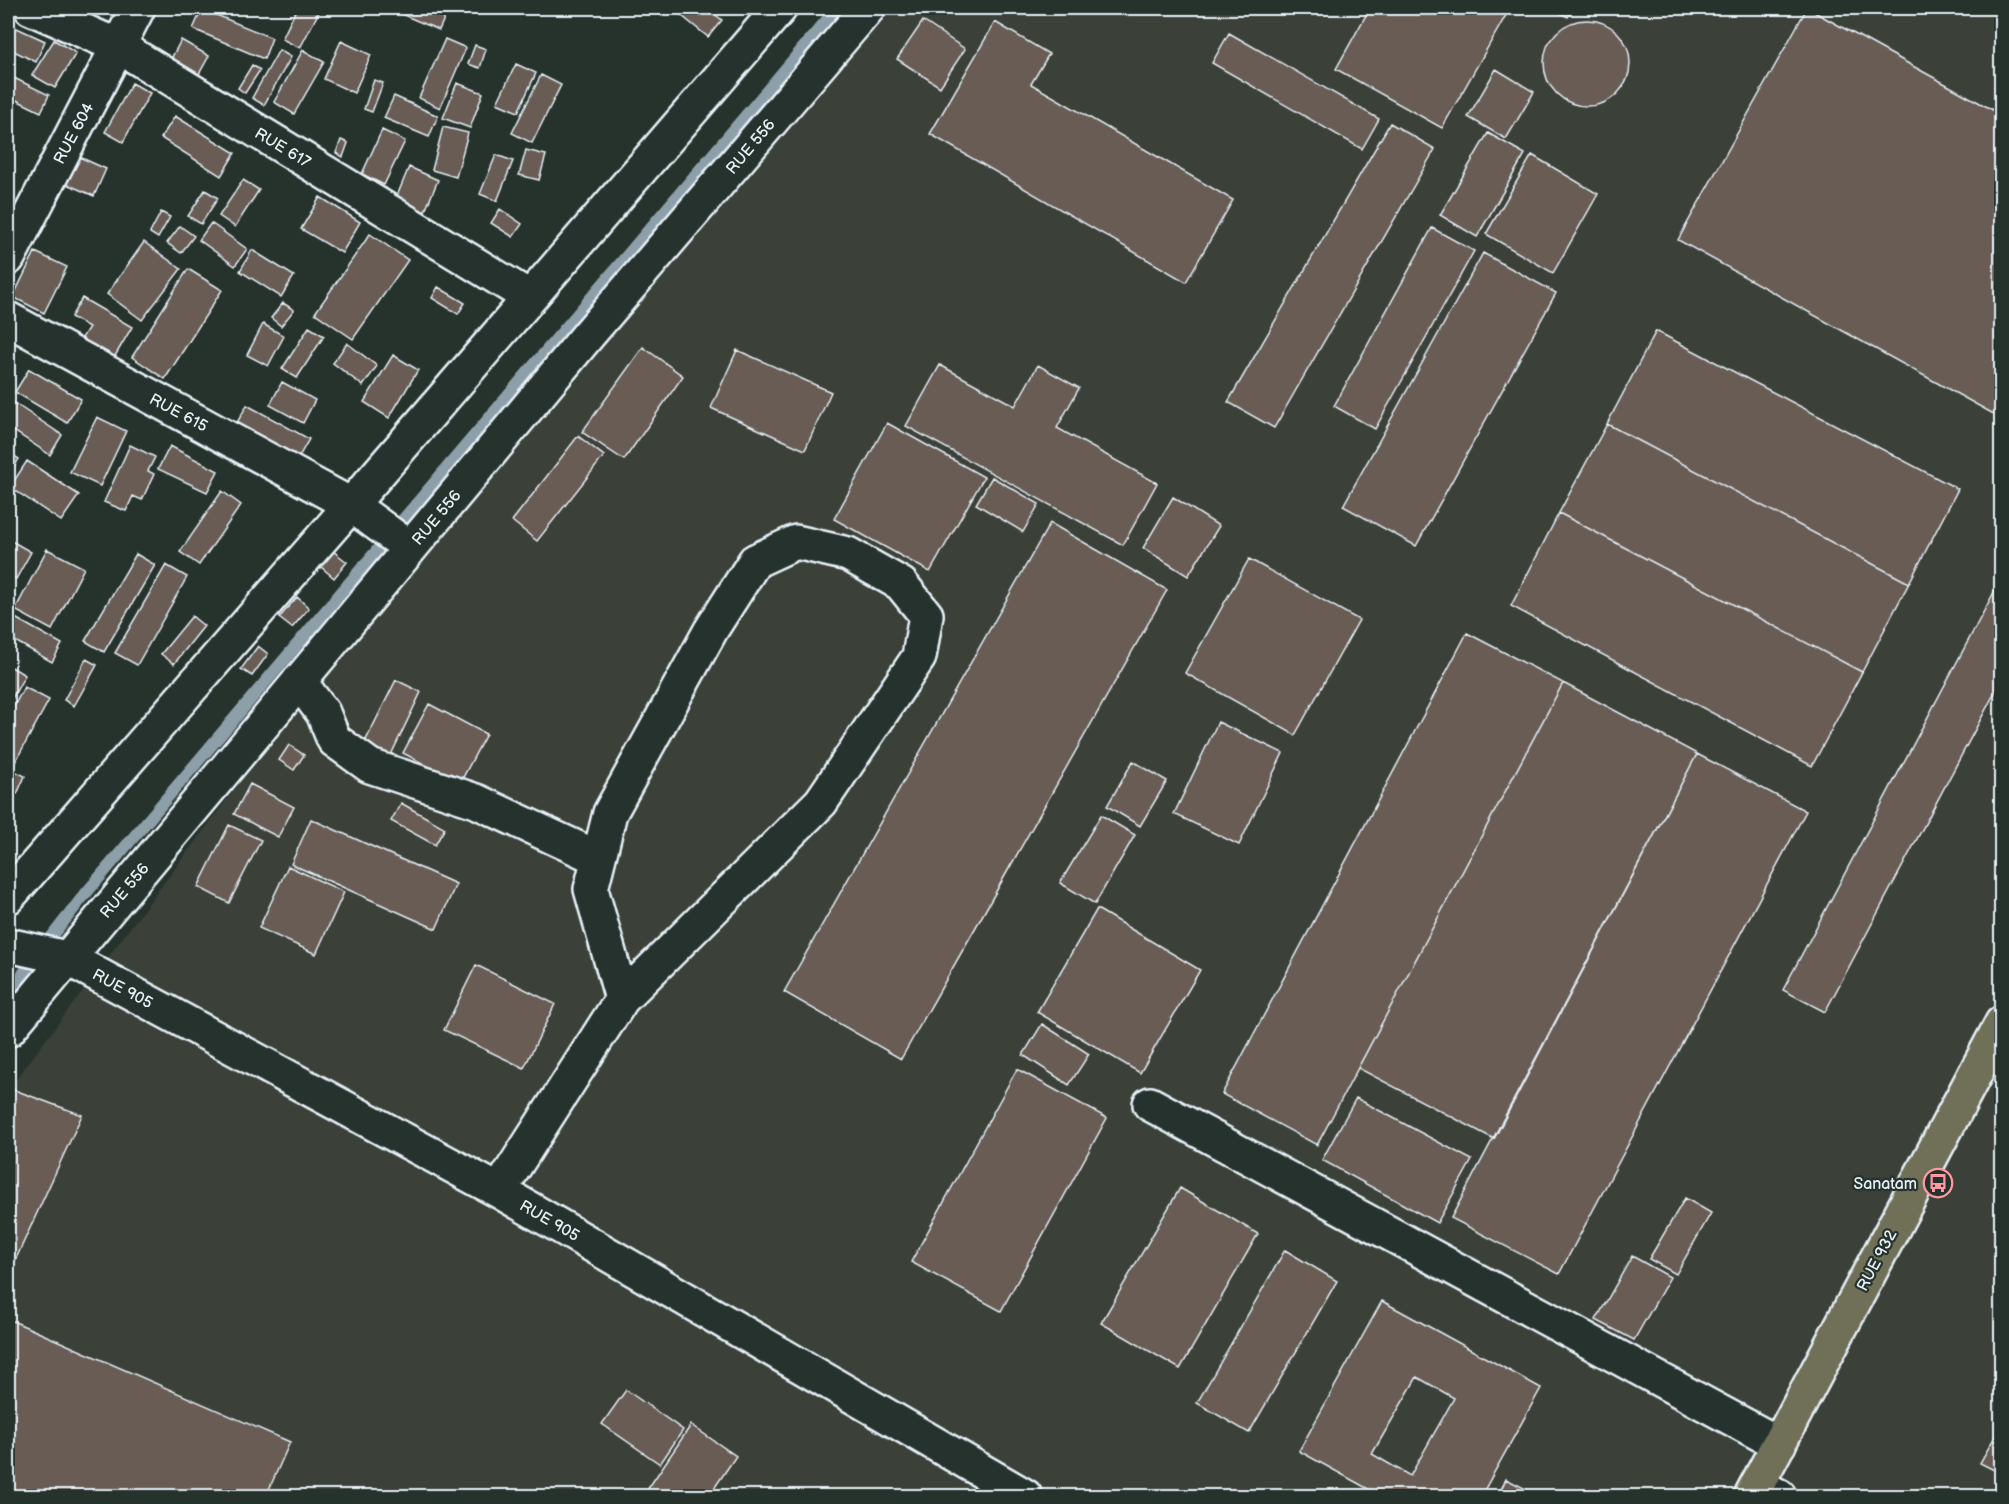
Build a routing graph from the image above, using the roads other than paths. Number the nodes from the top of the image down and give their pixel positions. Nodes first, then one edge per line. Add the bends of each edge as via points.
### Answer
1 (31, 8) edge
2 (138, 8) edge
3 (780, 8) edge
4 (868, 8) edge
5 (118, 46) junction
6 (8, 258) edge
7 (529, 297) junction
8 (8, 319) edge
9 (351, 505) junction
10 (395, 537) junction
11 (299, 681) junction
12 (598, 858) junction
13 (8, 897) edge
14 (36, 951) edge
15 (622, 999) junction
16 (2001, 1023) edge
17 (8, 1030) edge
18 (1150, 1104) dead end
19 (499, 1191) junction
20 (1779, 1444) junction
21 (1762, 1493) edge
22 (1024, 1497) edge

1 - 5 street, RUE 617
2 - 5 street, RUE 604
3 - 7 street
4 - 10 street, RUE 556
5 - 6 street, RUE 604
5 - 7 street, RUE 617
7 - 9 street
8 - 9 street, RUE 615
9 - 10 street, RUE 615
9 - 13 street
10 - 11 street, RUE 556
11 - 12 street via 323,713 334,740 370,766 476,801
11 - 14 street, RUE 556
12 - 15 street via 591,889
12 - 15 street via 610,813 711,630 755,561 796,542 848,554 901,584 926,615 918,657 828,792
14 - 17 street, RUE 556
14 - 19 street, RUE 905
15 - 19 street
16 - 20 main road, RUE 932
18 - 20 street
19 - 22 street, RUE 905
20 - 21 main road, RUE 932

